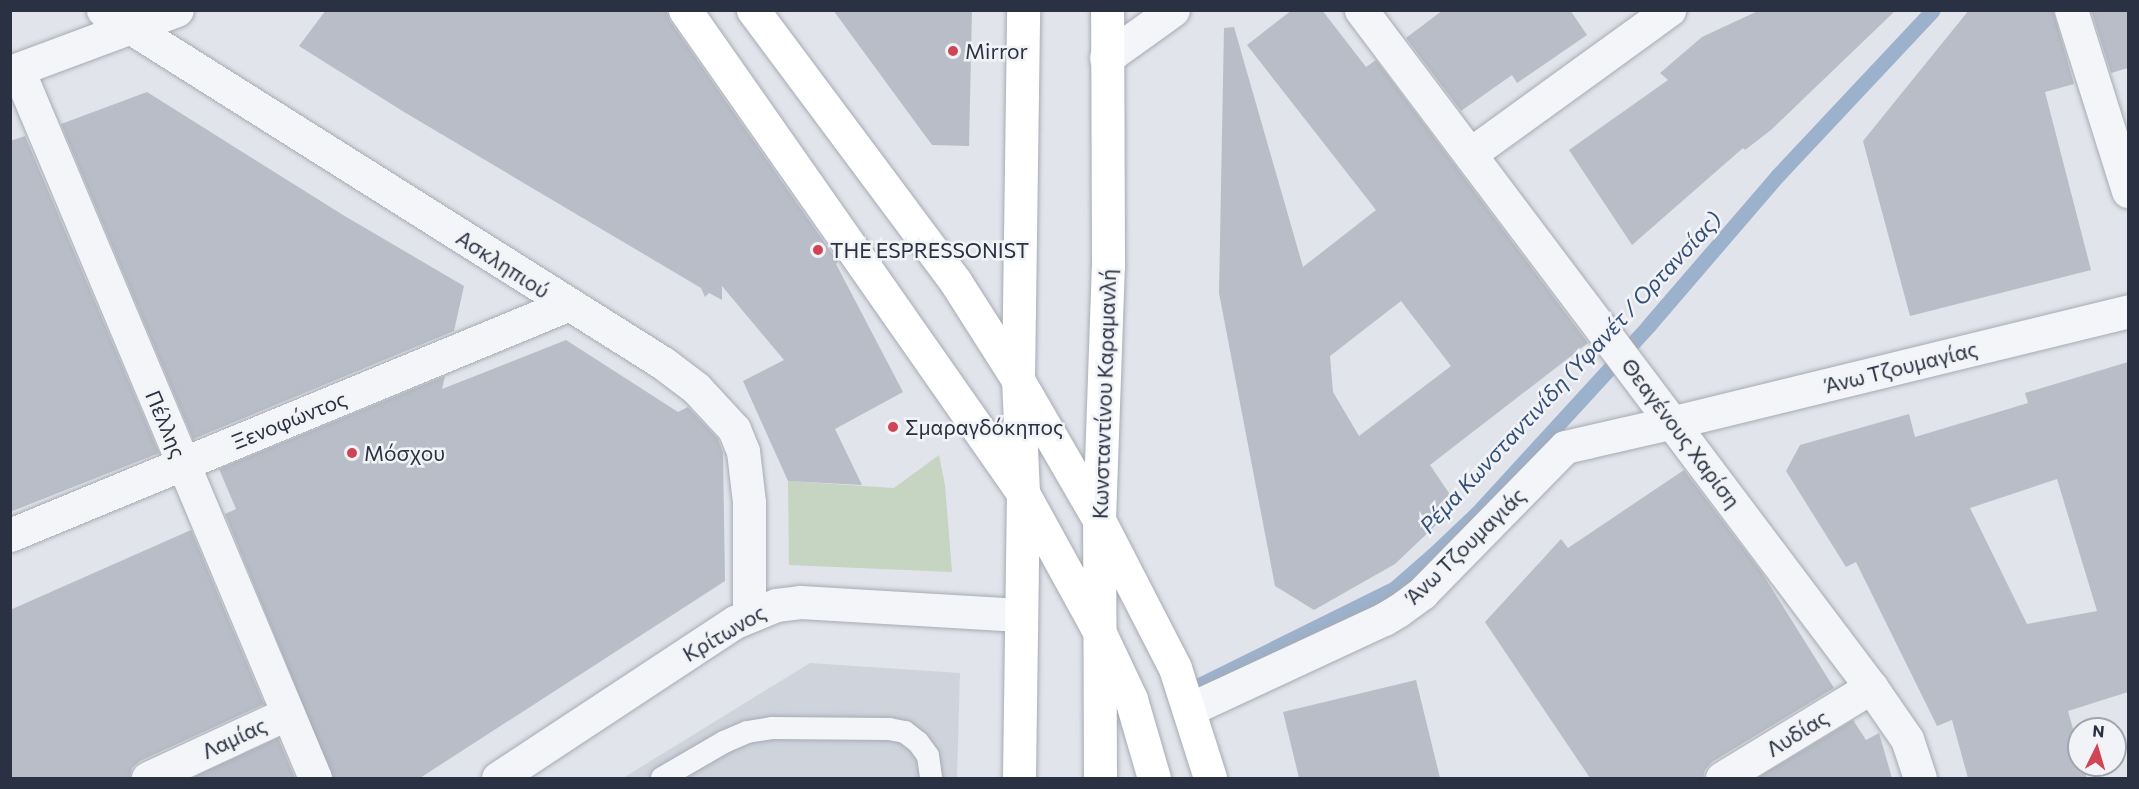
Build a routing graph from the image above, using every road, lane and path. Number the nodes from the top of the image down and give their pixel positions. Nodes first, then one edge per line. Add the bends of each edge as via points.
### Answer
1 (103, 10) edge
2 (177, 10) edge
3 (685, 10) edge
4 (753, 10) edge
5 (1023, 10) edge
6 (1107, 10) edge
7 (1173, 10) edge
8 (1361, 10) edge
9 (1669, 10) edge
10 (2071, 10) edge
11 (133, 27) junction
12 (1106, 58) junction
13 (14, 71) edge
14 (1470, 154) junction
15 (2128, 192) edge
16 (567, 305) junction
17 (2128, 311) edge
18 (1018, 380) junction
19 (1674, 423) junction
20 (183, 463) junction
21 (1023, 493) junction
22 (1100, 520) junction
23 (10, 535) edge
24 (749, 614) junction
25 (1021, 615) junction
26 (1099, 631) junction
27 (1871, 687) junction
28 (1190, 709) junction
29 (288, 713) junction
30 (148, 778) edge
31 (315, 778) edge
32 (498, 778) edge
33 (662, 778) edge
34 (930, 778) edge
35 (1019, 778) edge
36 (1100, 778) edge
37 (1154, 778) edge
38 (1210, 778) edge
39 (1722, 778) edge
40 (1920, 778) edge

1 - 11 street, Ασκληπιού
2 - 11 street
3 - 21 main road
4 - 18 main road via 955,281
5 - 18 main road
6 - 12 main road, Κωνσταντίνου Καραμανλή
7 - 12 street
8 - 14 street, Θεαγένους Χαρίση
9 - 14 street
10 - 15 street
11 - 13 street
11 - 16 street, Ασκληπιού
12 - 22 main road, Κωνσταντίνου Καραμανλή via 1108,266
13 - 20 street, Πέλλης
14 - 19 street, Θεαγένους Χαρίση
16 - 20 street, Ξενοφώντος
16 - 24 street, Ασκληπιού via 672,369 734,429 744,451 747,474
17 - 19 street, Άνω Τζουμαγίας
18 - 21 main road
18 - 22 main road
19 - 27 street, Θεαγένους Χαρίση
19 - 28 street, Άνω Τζουμαγιάς via 1565,447 1422,593 1400,610
20 - 23 street, Ξενοφώντος
20 - 29 street, Πέλλης
21 - 25 main road
21 - 26 main road
22 - 26 main road, Κωνσταντίνου Καραμανλή
22 - 28 main road via 1175,668
24 - 25 street, Κρίτωνος via 776,604 800,602
24 - 32 street, Κρίτωνος
25 - 35 main road
26 - 36 main road, Κωνσταντίνου Καραμανλή
26 - 37 main road via 1131,699
27 - 39 street, Λυδίας
27 - 40 street, Θεαγένους Χαρίση via 1907,739
28 - 38 main road
29 - 30 street, Λαμίας
29 - 31 street, Πέλλης
33 - 34 lane via 747,732 784,728 905,732 928,756

